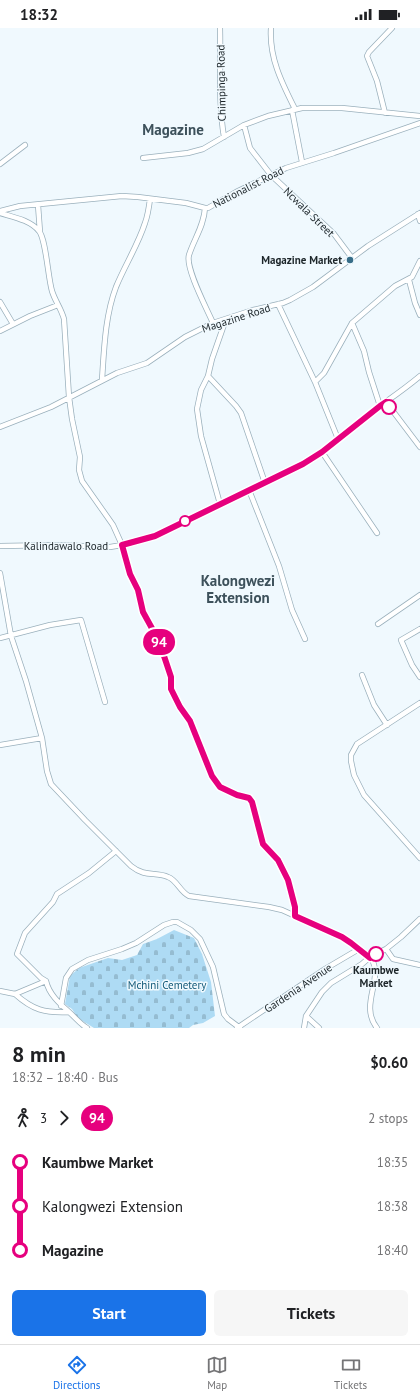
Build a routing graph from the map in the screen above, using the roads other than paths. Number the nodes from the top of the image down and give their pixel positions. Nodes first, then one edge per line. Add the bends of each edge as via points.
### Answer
1 (220, 28) edge
2 (270, 28) edge
3 (392, 28) edge
4 (294, 109) junction
5 (385, 113) junction
6 (420, 116) edge
7 (420, 123) edge
8 (244, 125) junction
9 (224, 137) junction
10 (25, 145) dead end
11 (143, 158) dead end
12 (302, 162) junction
13 (0, 164) edge
14 (271, 175) junction
15 (150, 199) junction
16 (38, 205) junction
17 (205, 208) junction
18 (0, 212) edge
19 (419, 214) edge
20 (420, 221) edge
21 (40, 232) junction
22 (352, 258) junction
23 (420, 261) edge
24 (409, 280) junction
25 (0, 302) edge
26 (58, 304) junction
27 (278, 304) junction
28 (420, 315) edge
29 (226, 319) junction
30 (213, 323) junction
31 (352, 323) junction
32 (13, 324) junction
33 (0, 331) edge
34 (208, 376) junction
35 (420, 376) edge
36 (102, 380) junction
37 (315, 382) junction
38 (69, 397) junction
39 (386, 402) junction
40 (380, 406) junction
41 (0, 427) edge
42 (338, 439) junction
43 (420, 447) edge
44 (322, 452) junction
45 (265, 483) junction
46 (249, 490) junction
47 (220, 504) junction
48 (377, 533) dead end
49 (122, 545) junction
50 (0, 546) edge
51 (0, 573) edge
52 (420, 595) edge
53 (378, 624) dead end
54 (420, 629) edge
55 (11, 636) junction
56 (0, 638) edge
57 (305, 639) dead end
58 (362, 676) dead end
59 (420, 677) edge
60 (106, 702) dead end
61 (420, 703) edge
62 (387, 725) junction
63 (42, 738) junction
64 (0, 746) edge
65 (116, 851) junction
66 (420, 858) edge
67 (295, 916) junction
68 (420, 919) edge
69 (359, 949) junction
70 (386, 949) junction
71 (370, 958) junction
72 (420, 965) edge
73 (46, 981) junction
74 (0, 991) edge
75 (15, 994) junction
76 (61, 1006) junction
77 (69, 1012) junction
78 (306, 1016) junction
79 (84, 1027) edge
80 (238, 1028) edge
81 (304, 1028) edge
82 (319, 1028) edge
83 (376, 1028) edge

1 - 9 street, Chimpinga Road via 221,121
2 - 4 street via 277,72
3 - 5 street via 367,56 378,81
4 - 5 street via 342,108
4 - 8 street
4 - 12 street
5 - 6 street
7 - 12 street, Nationalist Road via 334,154
8 - 9 street
8 - 14 street, Ncwala Street via 250,148
9 - 11 street via 203,149
10 - 13 street
12 - 14 street, Nationalist Road
14 - 17 street, Nationalist Road
14 - 22 street, Ncwala Street via 334,234
15 - 16 street, Nationalist Road via 122,196
15 - 17 street, Nationalist Road
15 - 36 street via 136,246 116,287 103,357
16 - 18 street, Nationalist Road via 20,206
16 - 21 street
17 - 30 street via 204,222 188,261
18 - 21 street via 32,225
19 - 20 street
19 - 22 street, Magazine Road
21 - 26 street via 52,291
22 - 27 street, Magazine Road via 313,287
23 - 24 street
24 - 28 street
24 - 31 street via 390,289
25 - 32 street
26 - 32 street
26 - 38 street via 64,319
27 - 29 street, Magazine Road
27 - 37 street
29 - 30 street, Magazine Road
29 - 34 street
30 - 36 street, Magazine Road via 185,337 147,363
31 - 37 street via 324,373
31 - 40 street via 364,351
32 - 33 street
34 - 45 street via 241,413
34 - 47 street via 200,395 197,415
35 - 39 street, Kalindawalo Road
36 - 38 street, Magazine Road
37 - 42 street
38 - 41 street, Magazine Road
38 - 49 street via 82,481 113,525
39 - 40 street, Kalindawalo Road
39 - 43 street
40 - 42 street, Kalindawalo Road
42 - 44 street, Kalindawalo Road
44 - 45 street, Kalindawalo Road
44 - 48 street
45 - 46 street, Kalindawalo Road
46 - 47 street, Kalindawalo Road
46 - 57 street
47 - 49 street, Kalindawalo Road via 155,536
49 - 50 street, Kalindawalo Road
49 - 67 street via 143,612 164,656 171,677 171,689 190,721 214,779 220,787 249,798 252,802 263,844 278,860 288,880
51 - 55 street
52 - 53 street
54 - 59 street via 401,640
55 - 56 street
55 - 60 street via 50,625 81,620
55 - 63 street
58 - 62 street via 374,705
61 - 62 street
62 - 66 street via 357,744 351,755 352,768 364,795
63 - 64 street
63 - 65 street via 51,784
65 - 67 street via 145,874 167,876 189,896 269,907
65 - 73 street via 89,873 59,892 25,933 17,954
67 - 69 street via 342,937
68 - 70 street
69 - 71 street
69 - 80 street, Gardenia Avenue
70 - 71 street
70 - 72 street via 393,959
71 - 78 street via 331,983
71 - 83 street via 375,978 370,1003 372,1022
73 - 75 street
73 - 76 street
74 - 75 street
75 - 77 street via 40,1010
76 - 77 street
76 - 80 street via 66,978 72,969 88,960 136,943 164,925 177,922 200,939 213,968 224,1014
77 - 79 street
78 - 81 street
78 - 82 street

